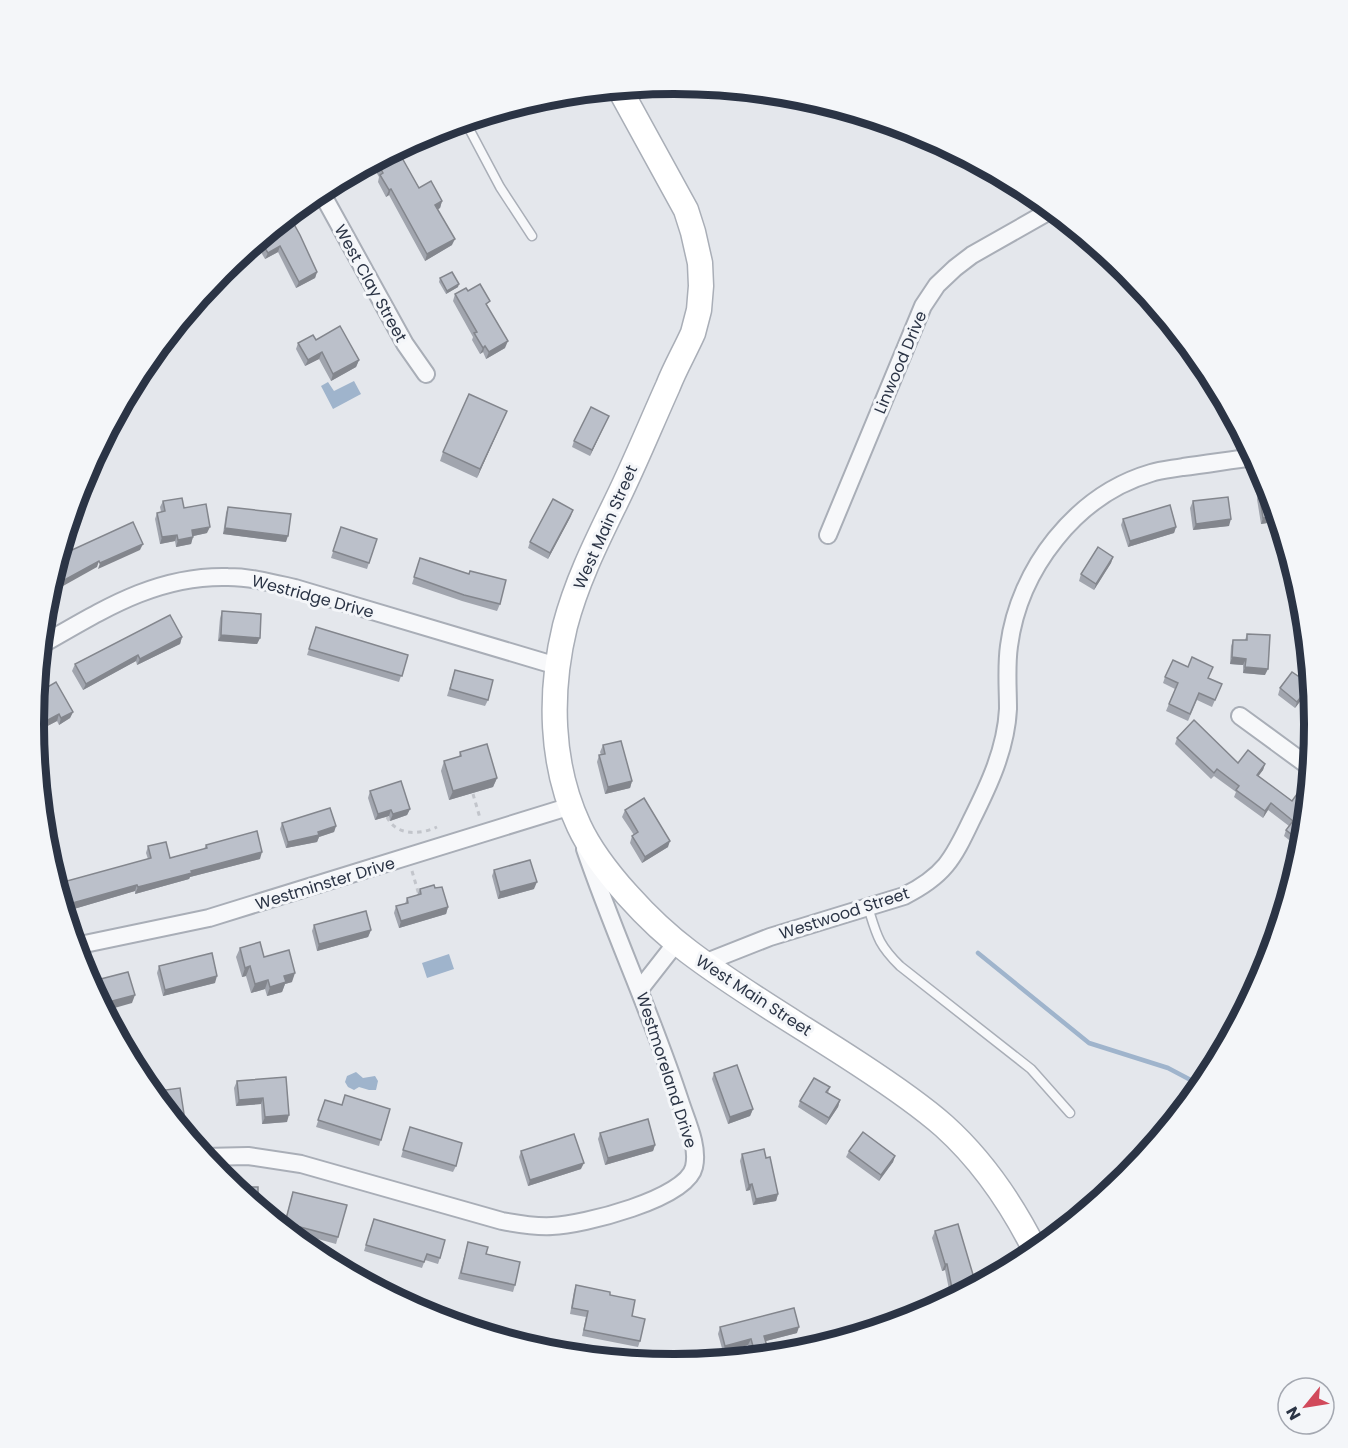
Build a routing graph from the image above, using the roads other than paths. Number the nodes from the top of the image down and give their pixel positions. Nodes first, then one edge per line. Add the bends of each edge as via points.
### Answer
1 (623, 96) edge
2 (469, 128) edge
3 (325, 199) edge
4 (1044, 214) edge
5 (532, 236) dead end
6 (426, 374) dead end
7 (1245, 458) edge
8 (828, 535) dead end
9 (49, 640) edge
10 (557, 666) junction
11 (1240, 716) dead end
12 (1303, 762) edge
13 (575, 817) junction
14 (867, 907) junction
15 (676, 943) junction
16 (83, 944) edge
17 (704, 963) junction
18 (640, 989) junction
19 (1070, 1113) dead end
20 (216, 1157) edge
21 (1031, 1243) edge

1 - 10 main road, West Main Street via 686,210 700,262 699,310 693,333 579,582
2 - 5 lane
3 - 6 street, West Clay Street via 405,344
4 - 8 street, Linwood Drive via 972,255 937,285 923,306
7 - 14 street, Westwood Street via 1153,472 1127,481 1086,508 1059,535 1026,586 1016,615 1009,645 1004,741 988,786 952,859 922,888
9 - 10 street, Westridge Drive via 148,589 170,582 228,577 295,588
10 - 13 main road, West Main Street via 555,735 559,766
11 - 12 street
13 - 15 main road, West Main Street via 620,887
13 - 16 street, Westminster Drive via 485,833 209,918
13 - 18 street, Westmoreland Drive via 603,901
14 - 17 street, Westwood Street via 770,937
14 - 19 lane via 886,952 1031,1070
15 - 17 main road, West Main Street
15 - 18 street
17 - 21 main road, West Main Street via 877,1076 943,1125 994,1179
18 - 20 street, Westmoreland Drive via 664,1051 695,1160 694,1171 686,1181 644,1204 579,1223 528,1226 301,1164 248,1156

